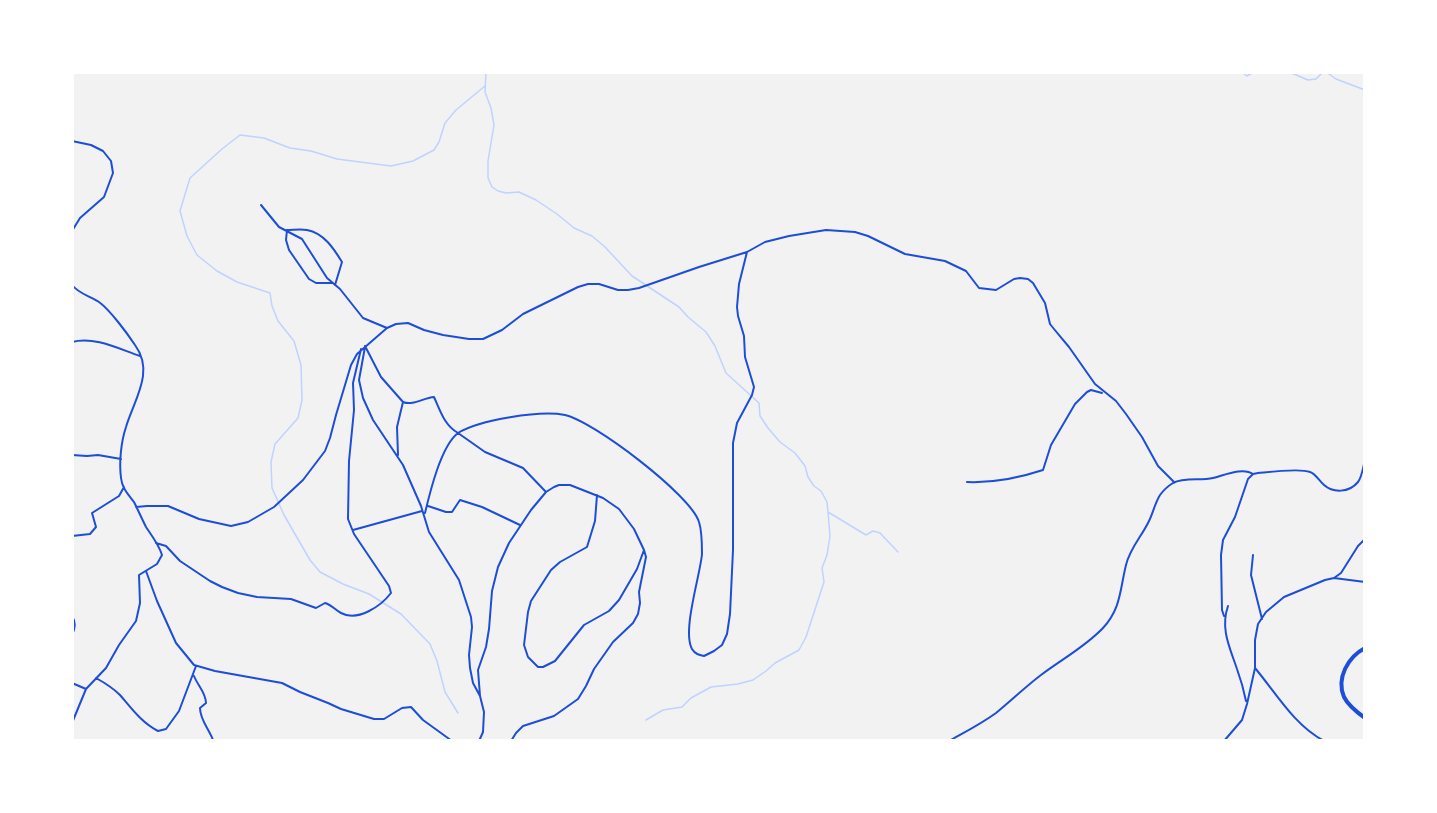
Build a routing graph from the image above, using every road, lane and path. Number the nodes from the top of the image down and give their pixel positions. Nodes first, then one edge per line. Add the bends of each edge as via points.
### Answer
1 (72, 141) edge
2 (261, 205) dead end
3 (287, 230) junction
4 (72, 231) edge
5 (747, 252) junction
6 (333, 284) junction
7 (72, 285) edge
8 (387, 328) junction
9 (72, 342) edge
10 (365, 346) junction
11 (361, 349) junction
12 (140, 356) junction
13 (1105, 393) junction
14 (403, 402) junction
15 (458, 433) junction
16 (72, 455) edge
17 (398, 458) junction
18 (121, 459) junction
19 (1365, 460) edge
20 (1253, 474) junction
21 (967, 482) dead end
22 (1174, 482) junction
23 (124, 488) junction
24 (546, 492) junction
25 (597, 495) junction
26 (427, 505) junction
27 (136, 507) junction
28 (422, 511) junction
29 (424, 516) junction
30 (520, 525) junction
31 (352, 531) junction
32 (72, 536) edge
33 (1365, 539) edge
34 (156, 543) junction
35 (644, 550) junction
36 (1253, 555) dead end
37 (146, 571) junction
38 (1334, 578) junction
39 (1365, 582) edge
40 (1228, 606) dead end
41 (72, 616) edge
42 (1224, 616) junction
43 (1262, 619) junction
44 (72, 635) edge
45 (1365, 648) edge
46 (196, 666) junction
47 (1255, 668) junction
48 (194, 674) junction
49 (96, 678) junction
50 (72, 683) edge
51 (86, 689) junction
52 (480, 696) junction
53 (1247, 705) junction
54 (1365, 718) edge
55 (72, 723) edge
56 (213, 741) edge
57 (452, 741) edge
58 (479, 741) edge
59 (511, 741) edge
60 (949, 741) edge
61 (1224, 741) edge
62 (1324, 741) edge

1 - 4 street via 103,151 113,172 104,197 80,218
2 - 3 street via 278,226
3 - 6 street via 302,239
3 - 6 street via 287,246 309,279
3 - 6 street via 307,230 333,248 342,262
5 - 8 street via 632,290 599,284 578,287 483,339 438,334 408,322
5 - 13 street via 765,242 836,230 868,236 905,254 945,261 966,271 982,289 996,290 1014,279 1028,279 1040,291 1053,329
5 - 15 street via 737,307 754,387 737,423 733,443 730,614 727,634 714,651 704,656 691,647 690,622 702,554 699,522 669,484 623,448 564,415 487,422
6 - 8 street via 363,319
7 - 12 street via 106,308
8 - 10 street
9 - 12 street via 95,340
10 - 11 street
10 - 14 street via 381,377
10 - 17 street via 360,374 362,394 373,420
11 - 27 street via 351,366 325,451 303,480 274,507 248,522 231,526 168,506
11 - 31 street via 353,383 349,453 348,519
12 - 18 street via 144,376 125,431
13 - 21 street via 1091,390 1075,404 1051,445 1042,470
13 - 22 street via 1116,401 1158,466
14 - 15 street via 410,404 434,397 451,429
14 - 17 street via 397,427
15 - 24 street via 485,452 523,468
15 - 26 street via 442,459
16 - 18 street
17 - 28 street
18 - 23 street
19 - 20 street via 1358,483 1343,491 1325,486 1311,472
20 - 22 street via 1244,471
20 - 42 street via 1223,540
22 - 60 street via 1158,498 1130,552 1119,602 1102,629 980,724
23 - 27 street
23 - 32 street via 92,513 96,527 90,534
24 - 25 street via 564,484
24 - 30 street
25 - 35 street via 619,509
25 - 35 street via 587,547 551,570 531,601 525,645 534,665 541,668 555,661 584,625 609,611 637,569
26 - 29 street
26 - 30 street via 452,512 460,500
27 - 34 street
28 - 29 street
28 - 31 street
29 - 52 street via 436,545 457,575 469,612 469,663
30 - 52 street via 505,550 494,583 488,637 478,668
31 - 34 street via 391,593 375,609 351,617 325,603 316,608 291,599 257,597 222,587 180,561 166,546
33 - 38 street
34 - 37 street via 160,561
35 - 59 street via 640,603 633,623 613,642 578,699 554,716 523,726
36 - 43 street via 1251,575
37 - 46 street via 176,643
37 - 49 street via 139,575 136,621
38 - 39 street
38 - 43 street via 1284,597
40 - 42 street
41 - 44 street
42 - 53 street via 1226,638
43 - 47 street via 1255,640
45 - 54 main road via 1350,660 1342,676 1342,687 1345,699
46 - 48 street
46 - 57 street via 282,683 377,720 411,708
47 - 53 street
47 - 62 street via 1288,710
48 - 49 street via 178,711 166,729 158,731
48 - 56 street via 197,686 206,696 200,712
49 - 51 street
50 - 51 street
51 - 55 street
52 - 58 street via 484,724
53 - 61 street via 1242,720

